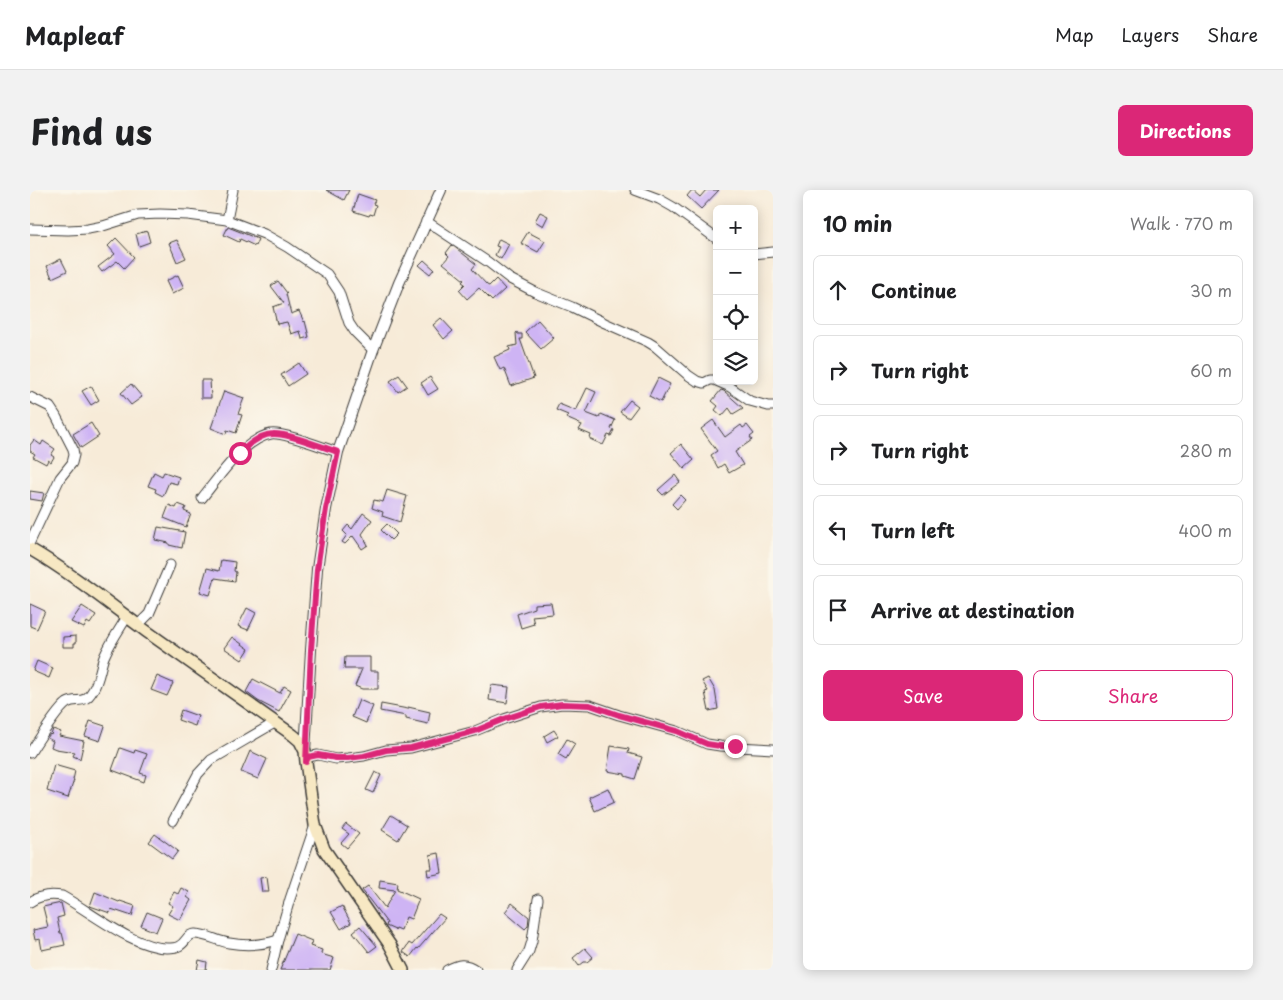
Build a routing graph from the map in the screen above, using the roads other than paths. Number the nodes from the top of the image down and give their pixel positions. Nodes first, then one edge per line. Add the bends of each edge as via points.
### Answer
1 (233, 190) edge
2 (441, 190) edge
3 (635, 190) edge
4 (227, 220) junction
5 (426, 222) junction
6 (30, 229) edge
7 (713, 237) edge
8 (773, 252) edge
9 (758, 254) edge
10 (373, 350) junction
11 (30, 397) edge
12 (773, 406) edge
13 (338, 452) junction
14 (202, 498) dead end
15 (30, 542) edge
16 (30, 549) edge
17 (170, 565) dead end
18 (127, 617) junction
19 (138, 625) junction
20 (276, 722) junction
21 (773, 749) edge
22 (30, 753) edge
23 (306, 756) junction
24 (173, 822) dead end
25 (315, 825) junction
26 (538, 899) dead end
27 (30, 902) edge
28 (278, 940) junction
29 (272, 970) edge
30 (403, 970) edge
31 (447, 970) edge
32 (476, 970) edge
33 (517, 970) edge

1 - 4 street
2 - 5 street
3 - 7 street via 673,207
4 - 6 street via 153,214 88,229
4 - 10 street via 264,234 327,274 339,292 354,332
5 - 10 street
5 - 12 street via 510,279 648,342 697,381 714,380 750,401
8 - 9 street
10 - 13 street
11 - 15 street via 50,407 74,449 72,463 60,478
13 - 14 street via 290,436 273,434 254,441 240,453
13 - 23 street via 317,569
16 - 18 main road
17 - 19 street via 149,614
18 - 19 main road
18 - 22 street via 109,645 93,692 80,702 67,703
19 - 20 main road
20 - 23 main road via 300,741
20 - 24 street via 211,760 198,774
21 - 23 street via 707,744 677,731 590,705 562,704 541,707 475,731 411,748 348,758
23 - 25 main road
25 - 28 street
25 - 30 main road via 324,849 390,945
26 - 33 street via 532,942
27 - 28 street via 54,894 62,896 132,938 156,947 177,947 194,933 249,945
28 - 29 street
31 - 32 street via 464,964

